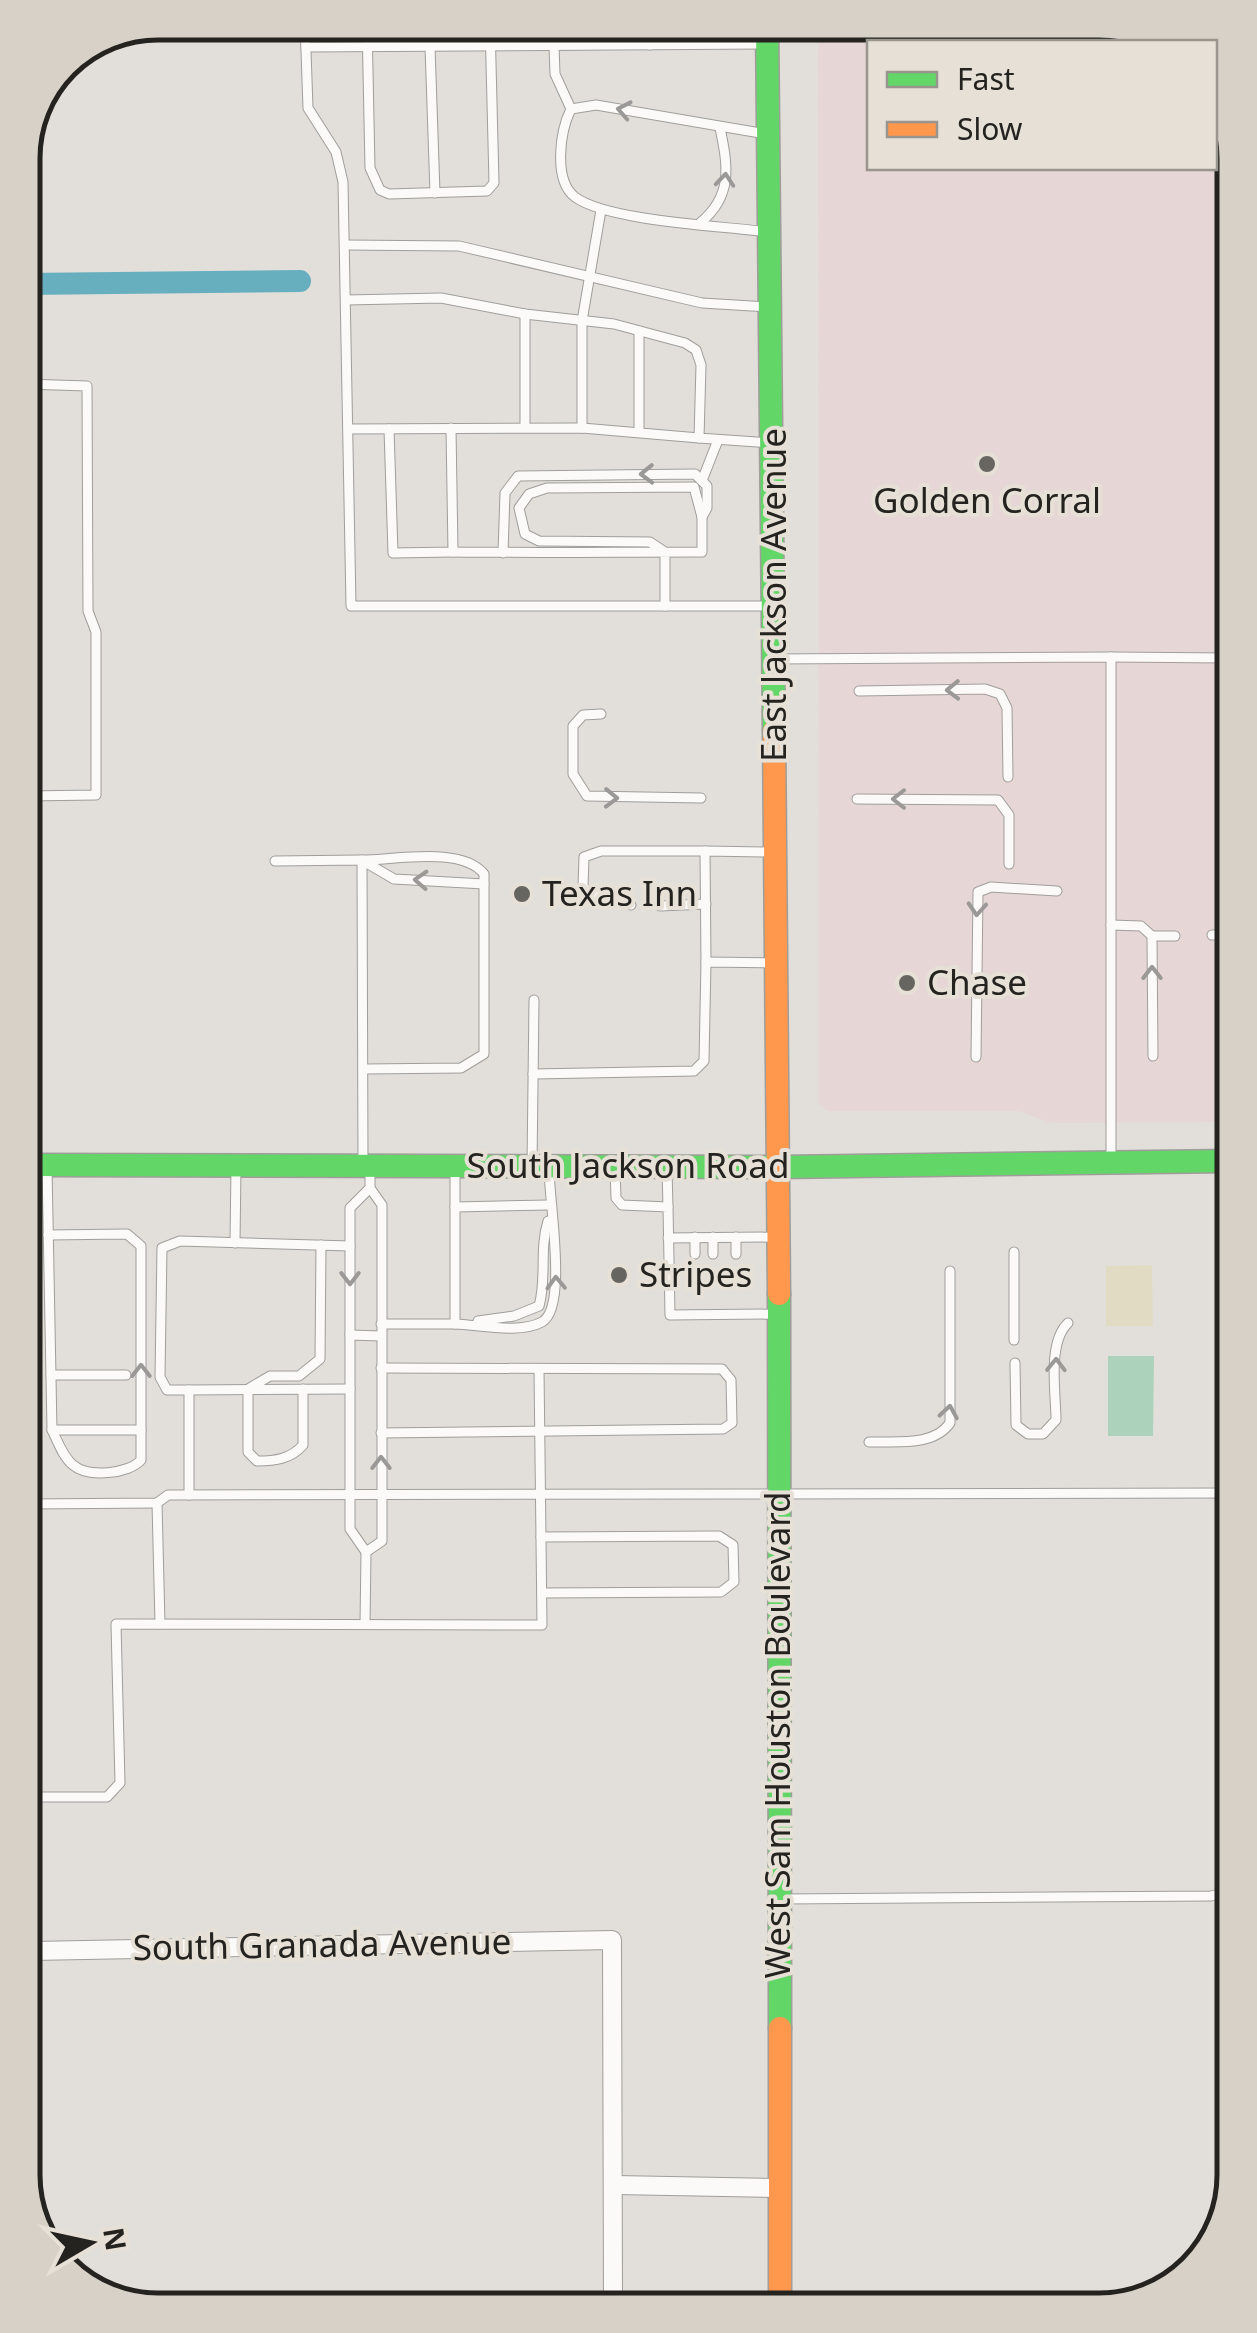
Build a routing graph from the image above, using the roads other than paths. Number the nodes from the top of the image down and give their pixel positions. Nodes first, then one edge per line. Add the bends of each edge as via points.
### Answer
1 (306, 40) edge
2 (366, 40) edge
3 (489, 40) edge
4 (650, 40) edge
5 (699, 40) edge
6 (768, 40) edge
7 (650, 45) junction
8 (306, 46) junction
9 (489, 46) junction
10 (554, 46) junction
11 (430, 47) junction
12 (366, 48) junction
13 (571, 109) junction
14 (720, 128) junction
15 (768, 135) junction
16 (435, 193) junction
17 (600, 210) junction
18 (700, 223) junction
19 (770, 232) junction
20 (344, 245) junction
21 (590, 276) junction
22 (346, 300) junction
23 (770, 307) junction
24 (525, 314) junction
25 (582, 320) junction
26 (639, 331) junction
27 (40, 385) edge
28 (526, 427) junction
29 (451, 428) junction
30 (582, 428) junction
31 (348, 429) junction
32 (389, 429) junction
33 (639, 430) junction
34 (700, 438) junction
35 (718, 440) junction
36 (772, 444) junction
37 (702, 478) junction
38 (702, 517) junction
39 (453, 552) junction
40 (503, 552) junction
41 (665, 552) junction
42 (665, 606) junction
43 (774, 606) junction
44 (1111, 658) junction
45 (1217, 658) edge
46 (774, 659) junction
47 (859, 691) dead end
48 (601, 714) dead end
49 (1008, 777) dead end
50 (40, 796) edge
51 (701, 798) dead end
52 (857, 800) dead end
53 (705, 851) junction
54 (776, 852) junction
55 (362, 860) junction
56 (274, 861) dead end
57 (1009, 864) dead end
58 (484, 884) junction
59 (1057, 891) dead end
60 (706, 904) junction
61 (631, 905) dead end
62 (660, 906) dead end
63 (1111, 924) junction
64 (1152, 936) junction
65 (1175, 936) dead end
66 (1212, 936) dead end
67 (1217, 936) edge
68 (706, 962) junction
69 (777, 963) junction
70 (534, 1000) dead end
71 (1152, 1056) dead end
72 (976, 1058) dead end
73 (364, 1069) junction
74 (533, 1074) junction
75 (1217, 1161) edge
76 (1111, 1162) junction
77 (40, 1165) edge
78 (236, 1166) junction
79 (455, 1166) junction
80 (540, 1166) junction
81 (615, 1166) junction
82 (667, 1166) junction
83 (779, 1167) junction
84 (368, 1173) junction
85 (40, 1184) edge
86 (549, 1205) junction
87 (455, 1207) junction
88 (668, 1207) junction
89 (549, 1217) junction
90 (48, 1235) junction
91 (713, 1237) junction
92 (736, 1237) junction
93 (779, 1237) junction
94 (668, 1238) junction
95 (695, 1238) junction
96 (235, 1243) junction
97 (320, 1245) junction
98 (350, 1246) junction
99 (1014, 1252) dead end
100 (696, 1254) dead end
101 (714, 1254) dead end
102 (736, 1254) dead end
103 (950, 1271) dead end
104 (778, 1314) junction
105 (381, 1324) junction
106 (455, 1324) junction
107 (1068, 1324) dead end
108 (350, 1335) junction
109 (382, 1336) junction
110 (1014, 1340) dead end
111 (1014, 1363) dead end
112 (381, 1368) junction
113 (538, 1369) junction
114 (51, 1375) junction
115 (126, 1375) dead end
116 (248, 1389) junction
117 (303, 1389) junction
118 (350, 1389) junction
119 (189, 1390) junction
120 (52, 1430) junction
121 (141, 1430) junction
122 (539, 1431) junction
123 (381, 1433) junction
124 (870, 1442) dead end
125 (540, 1493) junction
126 (1217, 1493) edge
127 (350, 1494) junction
128 (381, 1494) junction
129 (190, 1495) junction
130 (778, 1498) junction
131 (157, 1503) junction
132 (40, 1504) edge
133 (541, 1537) junction
134 (366, 1552) junction
135 (542, 1593) junction
136 (160, 1624) junction
137 (366, 1624) junction
138 (40, 1796) edge
139 (1217, 1895) edge
140 (778, 1898) junction
141 (40, 1951) edge
142 (615, 2185) junction
143 (777, 2188) junction
144 (613, 2293) edge
145 (780, 2293) edge

1 - 8 lane
2 - 12 lane
3 - 9 lane
4 - 7 lane
5 - 7 lane
6 - 15 street, East Jackson Avenue
7 - 10 lane
8 - 12 lane
8 - 20 lane via 308,108 340,164
9 - 10 lane
9 - 11 lane
9 - 16 lane via 494,183 487,192
10 - 13 lane via 555,74
11 - 12 lane
11 - 16 lane
12 - 16 lane via 370,168 380,190
14 -> 13 lane via 596,105
13 - 17 lane via 564,123 562,180 572,196
14 - 15 lane
18 -> 14 lane via 724,198
15 - 19 street, East Jackson Avenue
17 - 18 lane
17 - 21 lane
18 - 19 lane
19 - 23 street, East Jackson Avenue
20 - 21 lane via 446,244
20 - 22 lane
21 - 23 lane via 702,304
21 - 25 lane
22 - 24 lane via 440,298
22 - 31 lane
23 - 36 street, East Jackson Avenue
24 - 25 lane
24 - 28 lane
25 - 26 lane
25 - 30 lane
26 - 33 lane
26 - 34 lane via 696,350
27 - 50 lane via 87,386 88,611 96,632 96,795
28 - 29 lane
28 - 30 lane
29 - 32 lane
29 - 39 lane
30 - 33 lane
31 - 32 lane
31 - 42 lane via 350,606
32 - 39 lane via 393,553
33 - 34 lane
34 - 35 lane
35 - 36 lane
35 - 37 lane
36 - 43 street, East Jackson Avenue
37 - 38 lane
37 -> 40 lane via 518,476 505,493
38 - 41 lane via 702,552
38 - 41 lane via 696,491 688,486 547,488 529,494 519,508 525,534 538,541 650,542
39 - 40 lane
40 - 41 lane
41 - 42 lane
42 - 43 lane
43 - 46 street, East Jackson Avenue
44 - 45 lane
44 - 46 lane
44 - 63 lane
46 - 54 street, East Jackson Avenue
49 -> 47 lane via 1007,708 1000,694
48 -> 51 lane via 583,715 573,726 574,774 587,796
57 -> 52 lane via 1009,815 998,800
53 - 54 lane
53 - 60 lane
53 - 61 lane via 601,851 584,857 583,887
54 - 69 street, East Jackson Avenue
55 - 56 lane
58 -> 55 lane via 394,879
55 - 58 lane via 475,862
55 - 73 lane
58 - 73 lane via 484,1054 462,1068
59 -> 72 lane via 978,892
60 - 62 lane
60 - 68 lane
63 - 64 lane via 1141,926
63 - 76 lane
64 - 65 lane
71 -> 64 lane
66 - 67 lane
68 - 69 lane
68 - 74 lane via 704,1061 694,1071
69 - 83 street, East Jackson Avenue
70 - 74 lane
73 - 84 lane
74 - 80 lane
75 - 76 street, South Jackson Road
76 - 83 street, South Jackson Road
77 - 78 street, South Jackson Road
78 - 84 street, South Jackson Road
78 - 96 lane
79 - 80 street, South Jackson Road
79 - 84 street, South Jackson Road
79 - 87 lane
80 - 81 street, South Jackson Road
80 - 86 lane
81 - 82 street, South Jackson Road
81 - 88 lane via 622,1205
82 - 83 street, South Jackson Road
82 - 88 lane
83 - 93 street, West Sam Houston Boulevard
84 - 98 lane via 350,1208
84 - 105 lane via 382,1205
85 - 90 lane
86 - 87 lane
86 - 89 lane
87 - 106 lane
88 - 94 lane
89 - 106 lane via 540,1247 538,1306
106 -> 89 lane via 526,1327 554,1312 558,1292
90 - 114 lane
121 -> 90 lane via 141,1246 127,1234
91 - 92 lane
91 - 95 lane
91 - 101 lane
92 - 93 lane
92 - 102 lane
93 - 104 street, West Sam Houston Boulevard
94 - 95 lane
94 - 104 lane via 670,1315 696,1309
95 - 100 lane
96 - 97 lane
96 - 119 lane via 162,1248 160,1377 168,1390
97 - 98 lane
97 - 116 lane via 320,1358 300,1376 270,1376
98 -> 108 lane
99 - 110 lane
124 -> 103 lane via 926,1439 950,1422
104 - 130 street, West Sam Houston Boulevard
105 - 106 lane
105 - 109 lane
111 -> 107 lane via 1016,1425 1044,1434 1056,1420 1057,1345
108 - 109 lane
108 - 118 lane
109 - 112 lane
112 - 113 lane
112 - 123 lane
113 - 122 lane
113 - 122 lane via 722,1370 731,1380 732,1423 723,1429
114 - 115 lane
114 - 120 lane
116 - 117 lane
116 - 117 lane via 248,1452 256,1461 274,1462 303,1445
116 - 119 lane
117 - 118 lane
118 - 127 lane
119 - 129 lane
120 - 121 lane
120 - 121 lane via 69,1462 91,1471 135,1467
122 - 123 lane
122 - 125 lane
128 -> 123 lane
125 - 128 lane
125 - 130 lane
125 - 133 lane
126 - 130 lane
127 - 128 lane
127 - 129 lane
127 - 134 lane via 350,1529
128 - 134 lane via 382,1540
129 - 131 lane via 168,1495
130 - 140 street, West Sam Houston Boulevard
131 - 132 lane
131 - 136 lane
133 - 135 lane
133 - 135 lane via 719,1536 733,1545 734,1582 721,1592
134 - 137 lane
135 - 137 lane via 542,1624
136 - 137 lane
136 - 138 lane via 116,1624 115,1792
139 - 140 lane
140 - 143 street, West Sam Houston Boulevard
141 - 142 street, South Granada Avenue via 612,1940
142 - 143 street
142 - 144 street
143 - 145 street, West Sam Houston Boulevard

